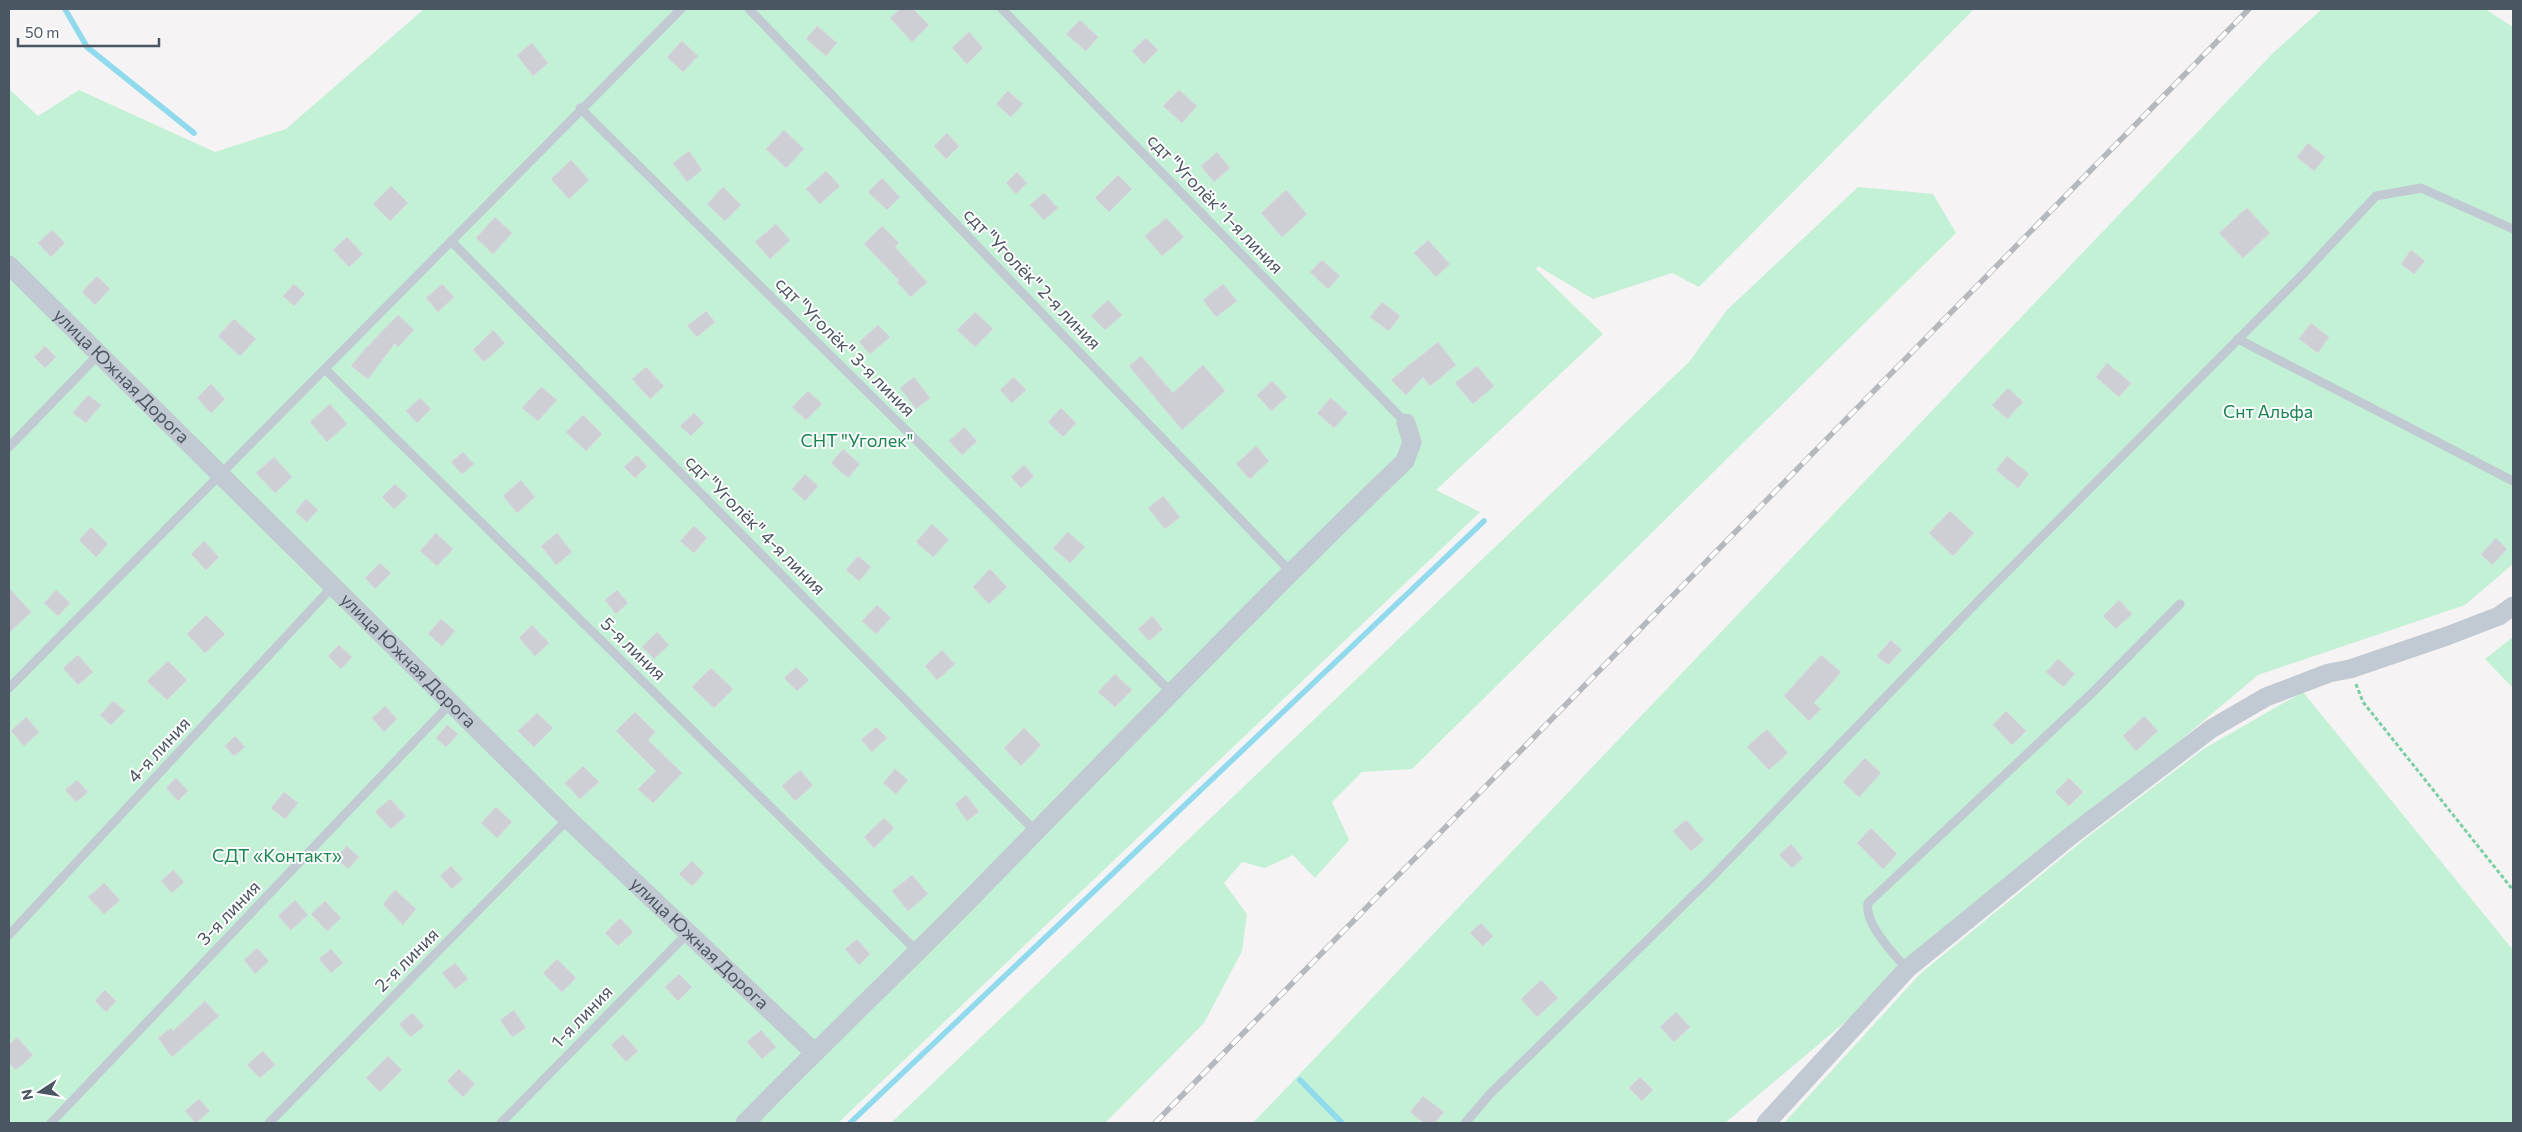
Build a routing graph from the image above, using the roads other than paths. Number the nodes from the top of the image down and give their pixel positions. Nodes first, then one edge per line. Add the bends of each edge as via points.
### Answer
1 (681, 9) edge
2 (749, 9) edge
3 (1002, 9) edge
4 (580, 108) junction
5 (2513, 229) edge
6 (451, 241) junction
7 (9, 264) edge
8 (2238, 338) junction
9 (99, 354) junction
10 (325, 369) junction
11 (1406, 423) joint
12 (9, 446) edge
13 (220, 474) junction
14 (2513, 482) edge
15 (1290, 571) junction
16 (334, 586) junction
17 (2180, 604) dead end
18 (2513, 606) edge
19 (9, 688) edge
20 (1172, 694) junction
21 (451, 702) junction
22 (568, 819) junction
23 (1036, 832) junction
24 (687, 934) junction
25 (9, 935) edge
26 (918, 952) junction
27 (1907, 969) junction
28 (814, 1052) junction
29 (51, 1123) edge
30 (269, 1123) edge
31 (501, 1123) edge
32 (745, 1123) edge
33 (1465, 1123) edge
34 (1766, 1123) edge

1 - 4 lane
2 - 15 lane, сдт "Уголёк" 2-я линия
3 - 11 lane, сдт "Уголёк" 1-я линия
4 - 6 lane
4 - 20 lane, сдт "Уголёк" 3-я линия
5 - 8 lane via 2421,188 2376,196
6 - 10 lane
6 - 23 lane, сдт "Уголёк" 4-я линия
7 - 9 street, улица Южная Дорога
8 - 14 lane
8 - 33 lane via 1712,877 1491,1093
9 - 12 lane
9 - 13 street, улица Южная Дорога
10 - 13 lane
10 - 26 lane, 5-я линия
11 - 15 street via 1412,442 1405,461
13 - 16 street, улица Южная Дорога
13 - 19 lane
15 - 20 street
16 - 21 street, улица Южная Дорога
16 - 25 lane, 4-я линия
17 - 27 lane via 2085,700 1868,903 1868,916 1873,927
18 - 27 street via 2499,616 2473,626 2266,696 2211,729
20 - 23 street
21 - 22 street, улица Южная Дорога
21 - 29 lane, 3-я линия
22 - 24 street, улица Южная Дорога
22 - 30 lane, 2-я линия
23 - 26 street
24 - 28 street, улица Южная Дорога
24 - 31 lane, 1-я линия
26 - 28 street
27 - 34 street
28 - 32 street

